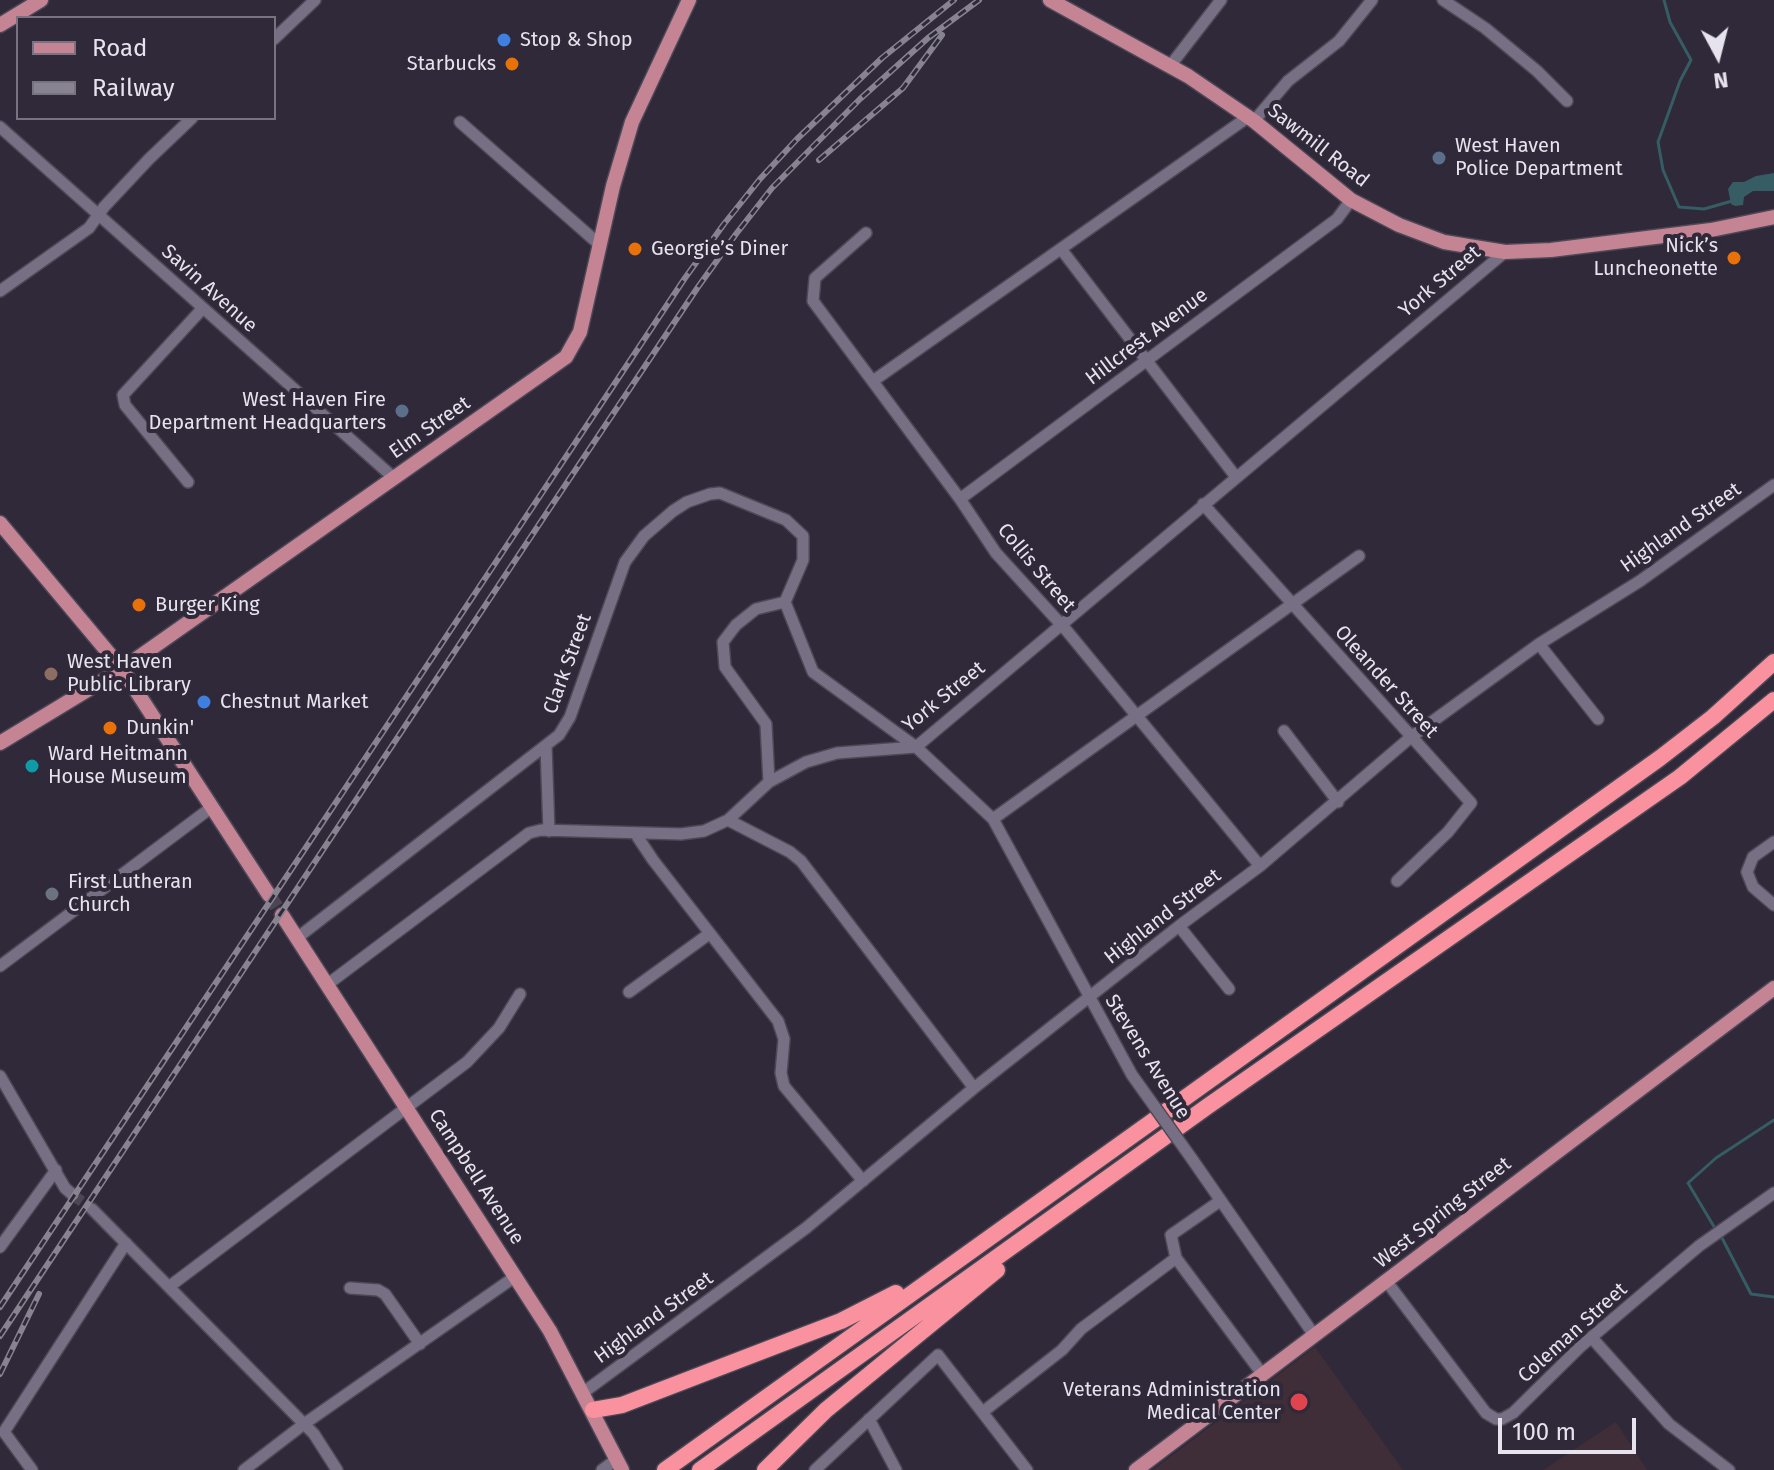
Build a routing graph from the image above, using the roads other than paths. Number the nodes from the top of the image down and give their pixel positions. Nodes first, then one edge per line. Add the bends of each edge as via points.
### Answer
1 (41, 0) edge
2 (315, 0) edge
3 (689, 0) edge
4 (1050, 0) edge
5 (1221, 0) edge
6 (1372, 0) edge
7 (1443, 0) edge
8 (0, 25) edge
9 (276, 37) edge
10 (1170, 66) junction
11 (1567, 101) dead end
12 (1251, 119) junction
13 (190, 120) edge
14 (460, 122) dead end
15 (0, 127) edge
16 (1351, 200) junction
17 (99, 216) junction
18 (1774, 217) edge
19 (866, 233) dead end
20 (600, 245) junction
21 (1061, 249) junction
22 (1505, 252) junction
23 (0, 291) edge
24 (203, 308) junction
25 (1145, 361) junction
26 (873, 381) junction
27 (1236, 477) junction
28 (394, 478) junction
29 (188, 482) dead end
30 (1774, 485) edge
31 (960, 499) junction
32 (1203, 504) junction
33 (0, 523) edge
34 (1359, 556) dead end
35 (785, 602) junction
36 (1291, 603) junction
37 (1060, 624) junction
38 (1539, 644) junction
39 (1774, 662) edge
40 (122, 669) junction
41 (1774, 700) edge
42 (1137, 717) junction
43 (1598, 719) dead end
44 (1284, 731) dead end
45 (1411, 737) junction
46 (0, 743) edge
47 (546, 746) junction
48 (916, 747) junction
49 (769, 782) junction
50 (1338, 802) junction
51 (212, 807) junction
52 (993, 819) junction
53 (728, 820) junction
54 (549, 831) junction
55 (635, 833) junction
56 (1774, 842) edge
57 (1260, 866) junction
58 (1397, 881) dead end
59 (269, 895) tunnel mouth
60 (1774, 905) edge
61 (282, 915) tunnel mouth
62 (1179, 926) junction
63 (709, 934) junction
64 (297, 938) junction
65 (0, 966) edge
66 (328, 984) junction
67 (1774, 988) edge
68 (1229, 989) dead end
69 (629, 992) dead end
70 (520, 994) dead end
71 (1089, 998) junction
72 (0, 1076) edge
73 (974, 1088) junction
74 (406, 1106) junction
75 (1126, 1165) junction
76 (56, 1170) junction
77 (863, 1181) junction
78 (1774, 1193) edge
79 (73, 1195) tunnel mouth
80 (1220, 1201) junction
81 (1036, 1205) junction
82 (92, 1209) tunnel mouth
83 (126, 1243) junction
84 (0, 1247) edge
85 (1176, 1258) junction
86 (516, 1276) junction
87 (1387, 1282) junction
88 (170, 1286) junction
89 (350, 1288) dead end
90 (1314, 1335) junction
91 (1592, 1338) junction
92 (420, 1344) junction
93 (1263, 1375) junction
94 (584, 1392) junction
95 (593, 1410) junction
96 (984, 1411) junction
97 (869, 1419) junction
98 (304, 1424) junction
99 (620, 1465) edge
100 (32, 1470) edge
101 (244, 1470) edge
102 (337, 1470) edge
103 (602, 1470) edge
104 (665, 1470) edge
105 (700, 1470) edge
106 (765, 1470) edge
107 (815, 1470) edge
108 (896, 1470) edge
109 (1027, 1470) edge
110 (1136, 1470) edge
111 (1729, 1470) edge

1 - 8 main road
2 - 9 street
3 - 20 main road, Elm Street via 632,122
4 - 10 main road, Sawmill Road
5 - 10 street
6 - 12 street via 1339,41
7 - 11 street via 1485,28
10 - 12 main road, Sawmill Road
12 - 16 main road, Sawmill Road
12 - 21 street
13 - 17 street
14 - 20 street
15 - 17 street, Savin Avenue
16 - 22 main road, Sawmill Road via 1421,234
16 - 25 street, Hillcrest Avenue via 1337,219
17 - 23 street
17 - 24 street, Savin Avenue
18 - 22 main road, Sawmill Road via 1666,236
19 - 26 street, Collis Street via 815,278 813,301
20 - 28 main road, Elm Street via 580,332 566,357
21 - 25 street
21 - 26 street
22 - 27 street, York Street
24 - 28 street, Savin Avenue
24 - 29 street via 123,395 125,405
25 - 27 street
25 - 31 street, Hillcrest Avenue
26 - 31 street, Collis Street
27 - 32 street, York Street
28 - 40 main road, Elm Street
30 - 38 street, Highland Street via 1640,581
31 - 37 street, Collis Street via 996,553
32 - 36 street, Oleander Street
32 - 37 street, York Street
33 - 40 main road
34 - 36 street
35 - 47 street, Clark Street via 803,560 803,536 786,520 728,495 710,494 687,502 644,536 625,562 570,717
35 - 48 street, Stevens Avenue via 813,672
35 - 49 street via 756,609 723,642 725,667 766,724
36 - 42 street
36 - 45 street, Oleander Street
37 - 42 street, Collis Street
37 - 48 street, York Street
38 - 43 street
38 - 45 street, Highland Street
39 - 81 highway via 1660,758
40 - 46 main road, Elm Street
40 - 51 main road
41 - 75 highway via 1671,783
42 - 52 street
42 - 57 street, Collis Street
44 - 50 street
45 - 50 street, Highland Street
45 - 58 street, Oleander Street via 1471,803
47 - 54 street
47 - 64 street, Clark Street
48 - 49 street, York Street via 821,756
48 - 52 street, Stevens Avenue
49 - 53 street, York Street
50 - 57 street, Highland Street
51 - 59 main road
51 - 65 street
52 - 71 street, Stevens Avenue
53 - 55 street, York Street via 692,833
53 - 73 street via 801,861
54 - 55 street, York Street
54 - 66 street, York Street via 524,836
55 - 63 street
56 - 60 street via 1753,857 1747,872 1753,887
57 - 62 street, Highland Street
61 - 64 main road, Campbell Avenue
62 - 68 street
62 - 71 street, Highland Street
63 - 69 street
63 - 77 street via 781,1027 784,1086
64 - 66 main road, Campbell Avenue
66 - 74 main road, Campbell Avenue
67 - 87 main road, West Spring Street
70 - 74 street via 476,1053
71 - 73 street, Highland Street
71 - 80 street, Stevens Avenue, bridge via 1132,1075
72 - 76 street
73 - 77 street, Highland Street
74 - 86 main road, Campbell Avenue
74 - 88 street
75 - 105 highway
75 - 106 highway via 826,1410
76 - 79 street
76 - 84 street
77 - 94 street, Highland Street
78 - 91 street, Coleman Street
80 - 85 street via 1171,1235
80 - 90 street, Stevens Avenue
81 - 95 highway via 883,1301 622,1405
81 - 104 highway
82 - 83 street
83 - 88 street
83 - 100 street via 4,1432
85 - 93 street
85 - 96 street
86 - 92 street
86 - 94 main road, Campbell Avenue
87 - 90 main road, West Spring Street
87 - 91 street, Coleman Street via 1463,1385 1496,1419 1513,1413
88 - 98 street
89 - 92 street via 385,1294
90 - 93 main road, West Spring Street
91 - 111 street via 1669,1424
92 - 98 street
93 - 110 main road, West Spring Street
94 - 95 main road, Campbell Avenue
95 - 99 main road, Campbell Avenue
96 - 97 street via 938,1355
96 - 109 street
97 - 107 street
97 - 108 street
98 - 101 street
98 - 102 street
99 - 103 street

